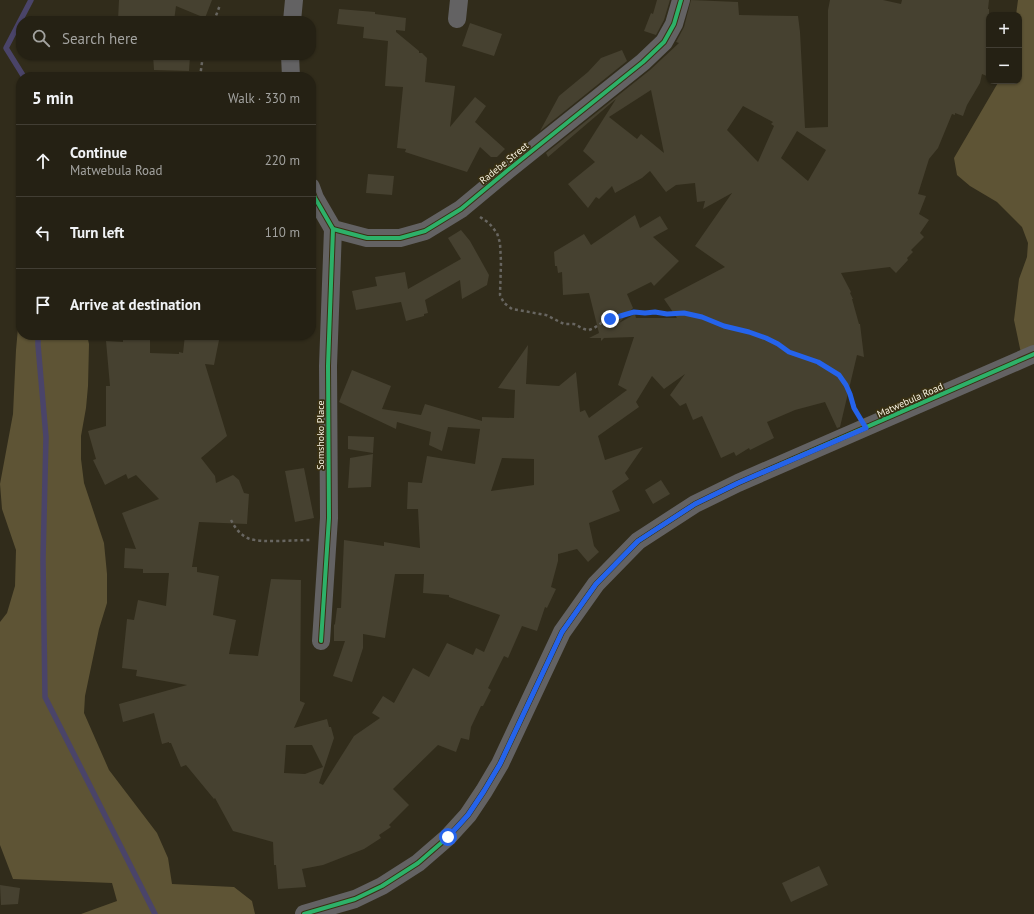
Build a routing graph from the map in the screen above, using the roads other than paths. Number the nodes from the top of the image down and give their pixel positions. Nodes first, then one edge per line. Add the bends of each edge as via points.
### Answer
1 (294, 0) edge
2 (459, 0) edge
3 (681, 0) edge
4 (292, 16) edge
5 (457, 19) dead end
6 (290, 60) edge
7 (291, 72) edge
8 (316, 200) edge
9 (333, 229) junction
10 (1034, 354) edge
11 (321, 641) dead end
12 (304, 914) edge

1 - 4 street
2 - 5 street
3 - 9 street, Radebe Street via 674,24 664,42 643,62 461,209 425,231 400,238 367,238
6 - 7 street
8 - 9 street
9 - 11 street, Somshoko Place via 328,366 329,518
10 - 12 street, Matwebula Road via 745,480 695,504 638,541 596,584 562,632 500,764 468,815 448,837 418,863 382,886 355,900

